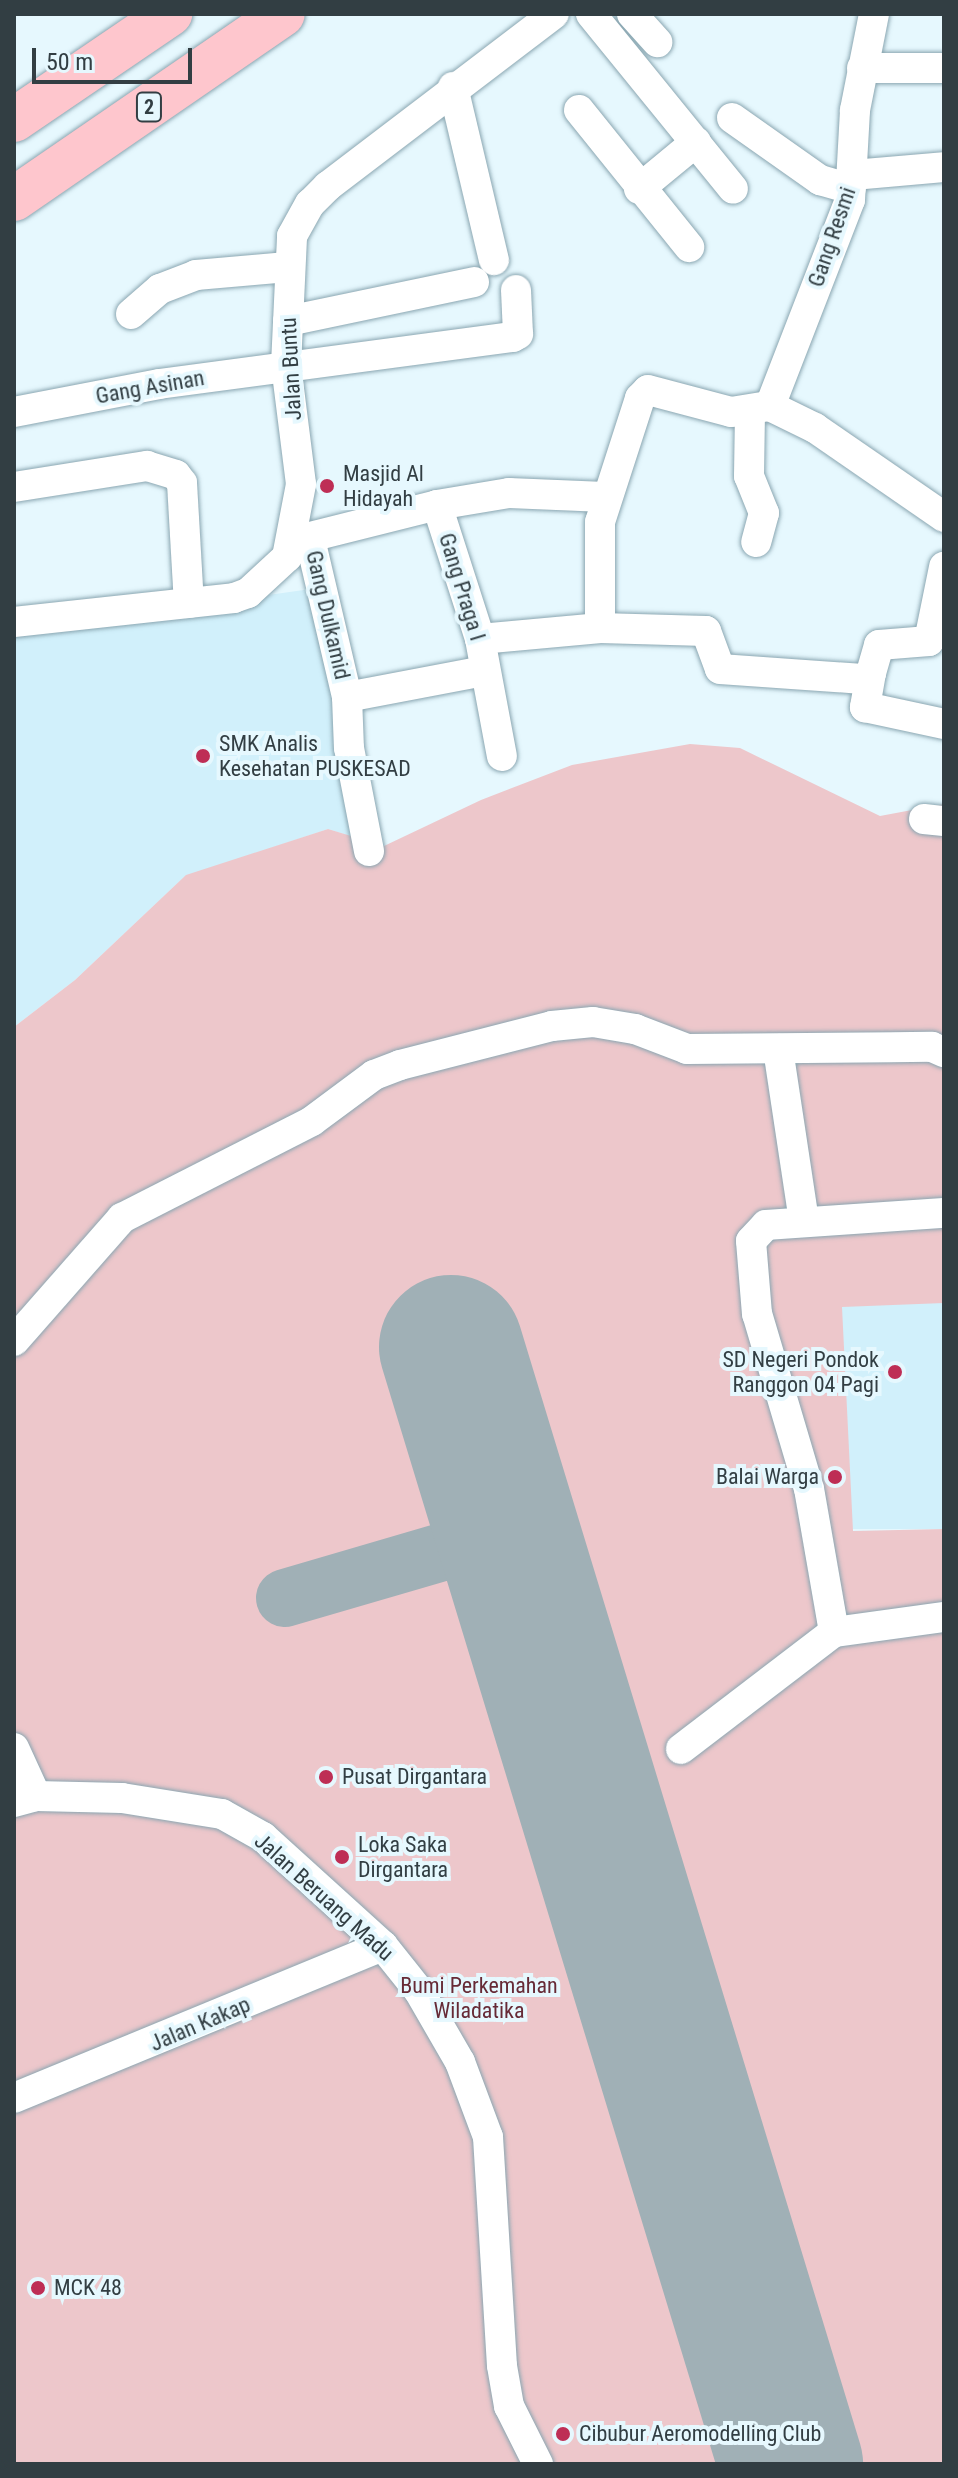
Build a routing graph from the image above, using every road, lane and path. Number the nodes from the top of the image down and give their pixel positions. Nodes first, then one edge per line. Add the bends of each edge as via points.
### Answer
1 (170, 14) edge
2 (283, 14) edge
3 (554, 14) edge
4 (591, 14) edge
5 (632, 14) edge
6 (874, 14) edge
7 (657, 42) dead end
8 (862, 68) junction
9 (944, 68) edge
10 (453, 87) junction
11 (579, 110) dead end
12 (732, 118) dead end
13 (14, 120) edge
14 (696, 142) junction
15 (944, 167) edge
16 (852, 182) junction
17 (639, 189) junction
18 (733, 189) dead end
19 (14, 199) edge
20 (689, 247) dead end
21 (288, 267) junction
22 (516, 290) dead end
23 (131, 314) dead end
24 (288, 321) junction
25 (286, 365) junction
26 (760, 409) junction
27 (14, 412) edge
28 (14, 487) edge
29 (437, 505) junction
30 (602, 509) junction
31 (943, 517) edge
32 (302, 540) junction
33 (756, 542) dead end
34 (944, 564) edge
35 (189, 603) junction
36 (941, 607) edge
37 (14, 622) edge
38 (600, 628) junction
39 (480, 639) junction
40 (483, 671) junction
41 (871, 673) junction
42 (347, 697) junction
43 (944, 724) edge
44 (502, 756) dead end
45 (369, 851) dead end
46 (778, 1049) junction
47 (944, 1052) edge
48 (944, 1213) edge
49 (804, 1220) junction
50 (14, 1341) edge
51 (944, 1617) edge
52 (834, 1632) junction
53 (14, 1748) edge
54 (681, 1749) dead end
55 (25, 1799) edge
56 (383, 1946) junction
57 (14, 2098) edge
58 (538, 2464) edge

1 - 13 highway
2 - 19 highway, 2
3 - 10 street, Jalan Buntu
4 - 14 street
5 - 7 street
6 - 8 street, Gang Resmi
8 - 9 street
8 - 16 street, Gang Resmi
10 - 21 street, Jalan Buntu via 310,204 292,236
10 - 24 street via 484,271
11 - 17 street
12 - 16 street via 820,180
14 - 17 street
14 - 18 street
15 - 16 street
16 - 26 street, Gang Resmi
17 - 20 street
21 - 23 street via 196,275 160,289
21 - 24 street, Jalan Buntu
22 - 25 street, Gang Asinan via 518,334 513,337
24 - 25 street, Jalan Buntu
25 - 27 street, Gang Asinan
25 - 32 street, Jalan Buntu via 301,484
26 - 30 street via 731,412 648,390 640,398
26 - 31 street via 815,428
26 - 33 street, Gang Resmi via 747,467 764,513
28 - 35 street via 147,466 176,475 182,483
29 - 30 street via 509,493
29 - 32 street
29 - 39 street, Gang Praga I
30 - 38 street
31 - 34 street
32 - 35 street, Jalan Buntu via 248,593
32 - 42 street, Gang Dulkamid
34 - 36 street
35 - 37 street, Jalan Buntu
36 - 41 street via 929,641 879,645
38 - 39 street
38 - 41 street via 708,631 720,669 863,679
39 - 40 street, Gang Praga I
40 - 42 street, Gang Dulkamid
40 - 44 street, Gang Praga I
41 - 43 street via 865,707
42 - 45 street via 349,748
46 - 47 street via 932,1047
46 - 49 street
46 - 50 street via 687,1049 635,1029 593,1022 539,1029 388,1069 312,1121 122,1218
48 - 49 street
49 - 52 street via 757,1231 751,1273 757,1314 809,1489
51 - 52 street
52 - 54 street
53 - 55 street
55 - 56 street, Jalan Beruang Madu via 122,1798 222,1814 263,1837
56 - 57 street, Jalan Kakap
56 - 58 street, Jalan Beruang Madu via 419,1991 460,2062 488,2137 502,2366 509,2406

